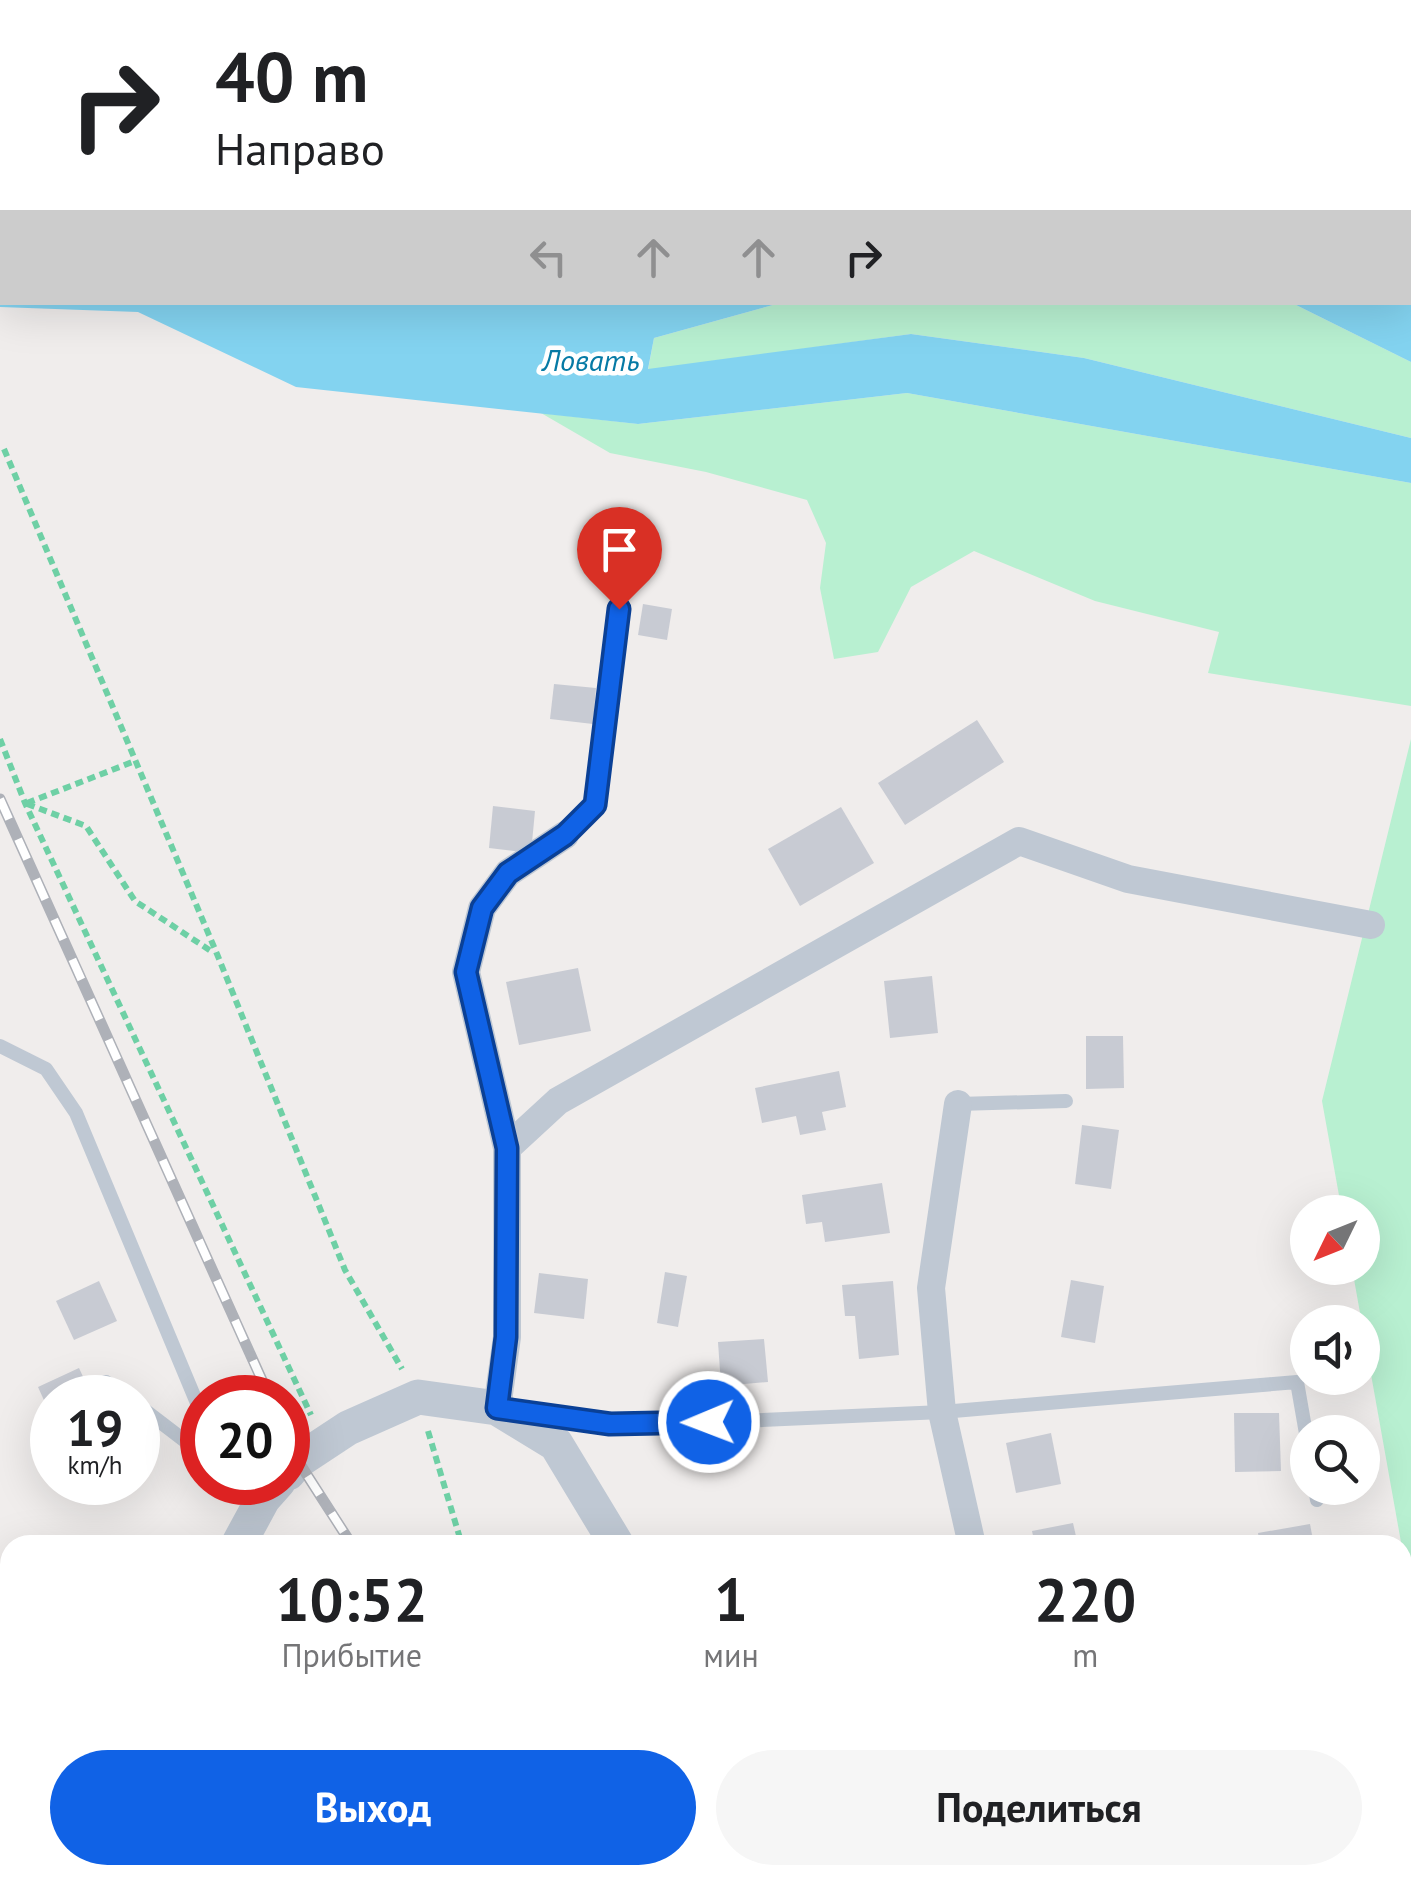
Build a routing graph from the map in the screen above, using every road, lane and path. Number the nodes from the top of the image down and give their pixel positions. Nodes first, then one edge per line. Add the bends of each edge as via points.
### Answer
1 (4, 448) dead end
2 (619, 609) dead end
3 (0, 739) edge
4 (136, 761) junction
5 (26, 803) junction
6 (565, 835) joint
7 (1371, 925) dead end
8 (217, 954) junction
9 (0, 1046) edge
10 (1066, 1102) dead end
11 (958, 1104) joint
12 (507, 1148) junction
13 (185, 1375) edge
14 (272, 1375) edge
15 (418, 1398) junction
16 (497, 1408) junction
17 (942, 1412) junction
18 (1302, 1415) edge
19 (310, 1455) edge
20 (254, 1505) edge
21 (242, 1535) edge
22 (459, 1535) edge
23 (611, 1535) edge
24 (970, 1535) edge

1 - 4 path
2 - 6 lane via 595,805
3 - 5 path
4 - 5 path
4 - 8 path
5 - 8 path via 86,826 135,901
5 - 14 path
6 - 12 street via 508,873 482,908 466,972
7 - 12 street via 1128,880 1019,841 558,1101
8 - 15 path via 345,1270
9 - 13 lane via 46,1070 76,1113
10 - 11 lane
11 - 17 street via 931,1288
12 - 16 street via 506,1337
15 - 16 street
15 - 19 street via 348,1428
15 - 22 path
16 - 17 lane via 610,1424
16 - 23 street via 556,1444
17 - 18 lane via 1296,1382
17 - 24 street
20 - 21 street

